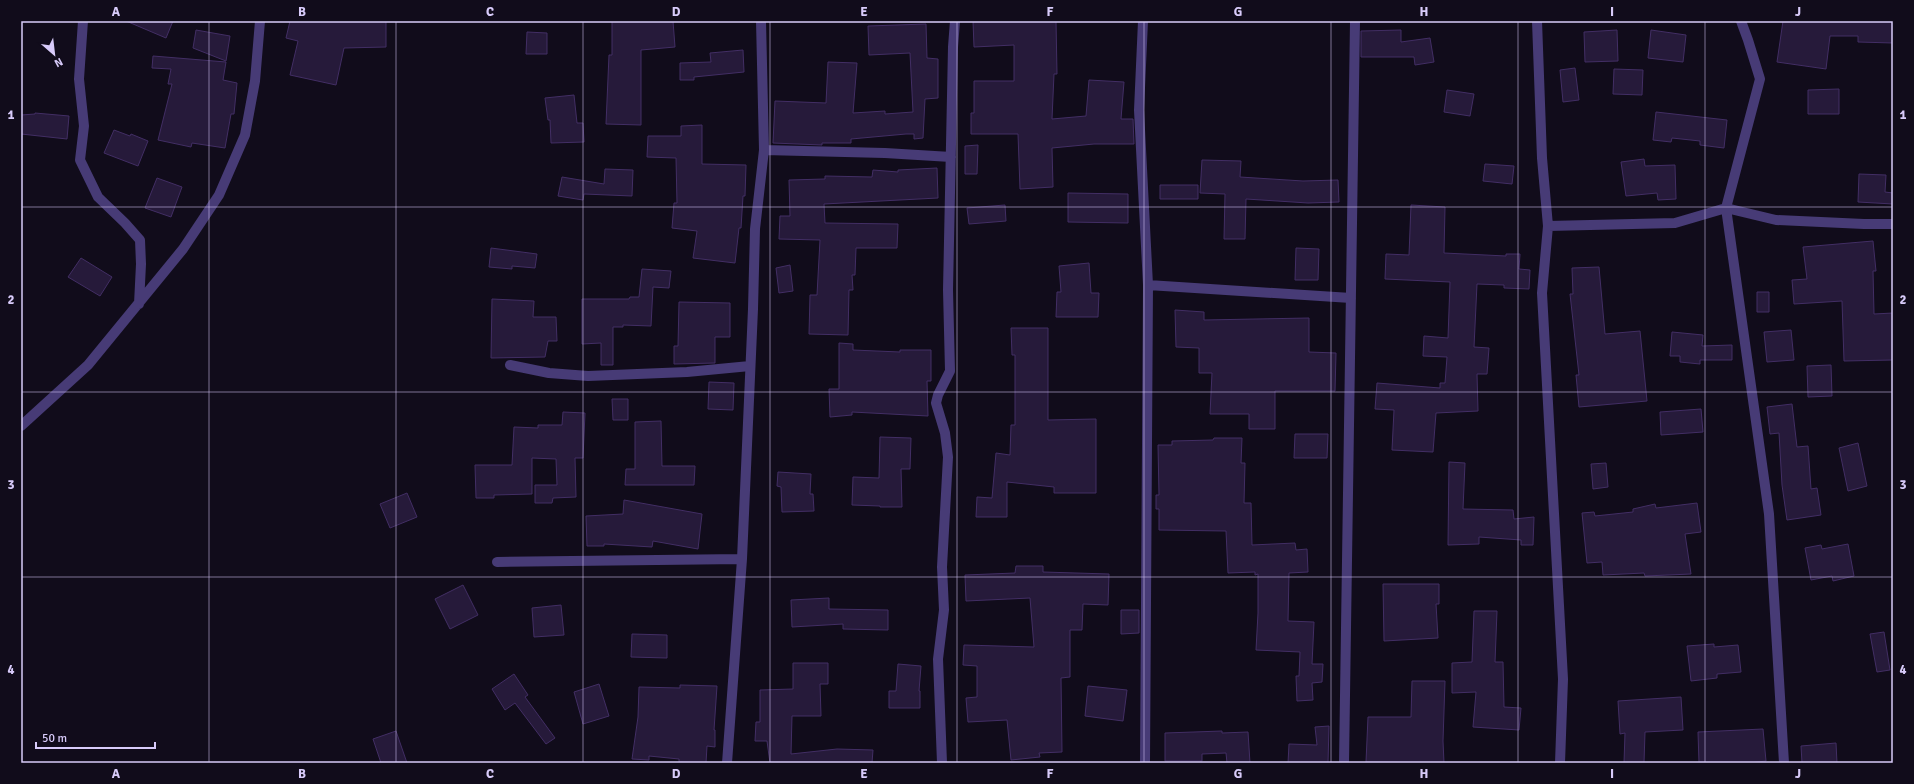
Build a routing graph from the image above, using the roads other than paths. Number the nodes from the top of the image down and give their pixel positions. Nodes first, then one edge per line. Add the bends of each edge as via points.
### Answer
1 (83, 21) edge
2 (260, 21) edge
3 (761, 21) edge
4 (955, 21) edge
5 (1143, 21) edge
6 (1355, 21) edge
7 (1537, 21) edge
8 (1741, 21) edge
9 (764, 150) junction
10 (951, 157) junction
11 (1726, 208) junction
12 (1893, 224) edge
13 (1548, 226) junction
14 (1148, 285) junction
15 (1352, 298) junction
16 (139, 304) junction
17 (510, 365) dead end
18 (750, 366) junction
19 (21, 426) edge
20 (742, 559) junction
21 (497, 562) dead end
22 (727, 763) edge
23 (942, 763) edge
24 (1145, 763) edge
25 (1344, 763) edge
26 (1560, 763) edge
27 (1784, 763) edge

1 - 16 street via 79,79 84,126 80,160 98,197 140,240
2 - 16 street via 255,81 244,135 230,171 219,195 183,249
3 - 9 street
4 - 10 street
5 - 14 street via 1140,110
6 - 15 street
7 - 13 street via 1542,158
8 - 11 street via 1760,79
9 - 10 street
9 - 18 street via 755,229
10 - 23 street via 948,290 950,371 936,403 945,433 948,457 942,567 944,610 938,659
11 - 12 street via 1776,220
11 - 13 street via 1675,223
11 - 27 street via 1769,514
13 - 26 street via 1542,293 1564,679
14 - 15 street
14 - 24 street
15 - 25 street
16 - 19 street via 88,365
17 - 18 street via 549,373 588,376 687,372
18 - 20 street
20 - 21 street
20 - 22 street

